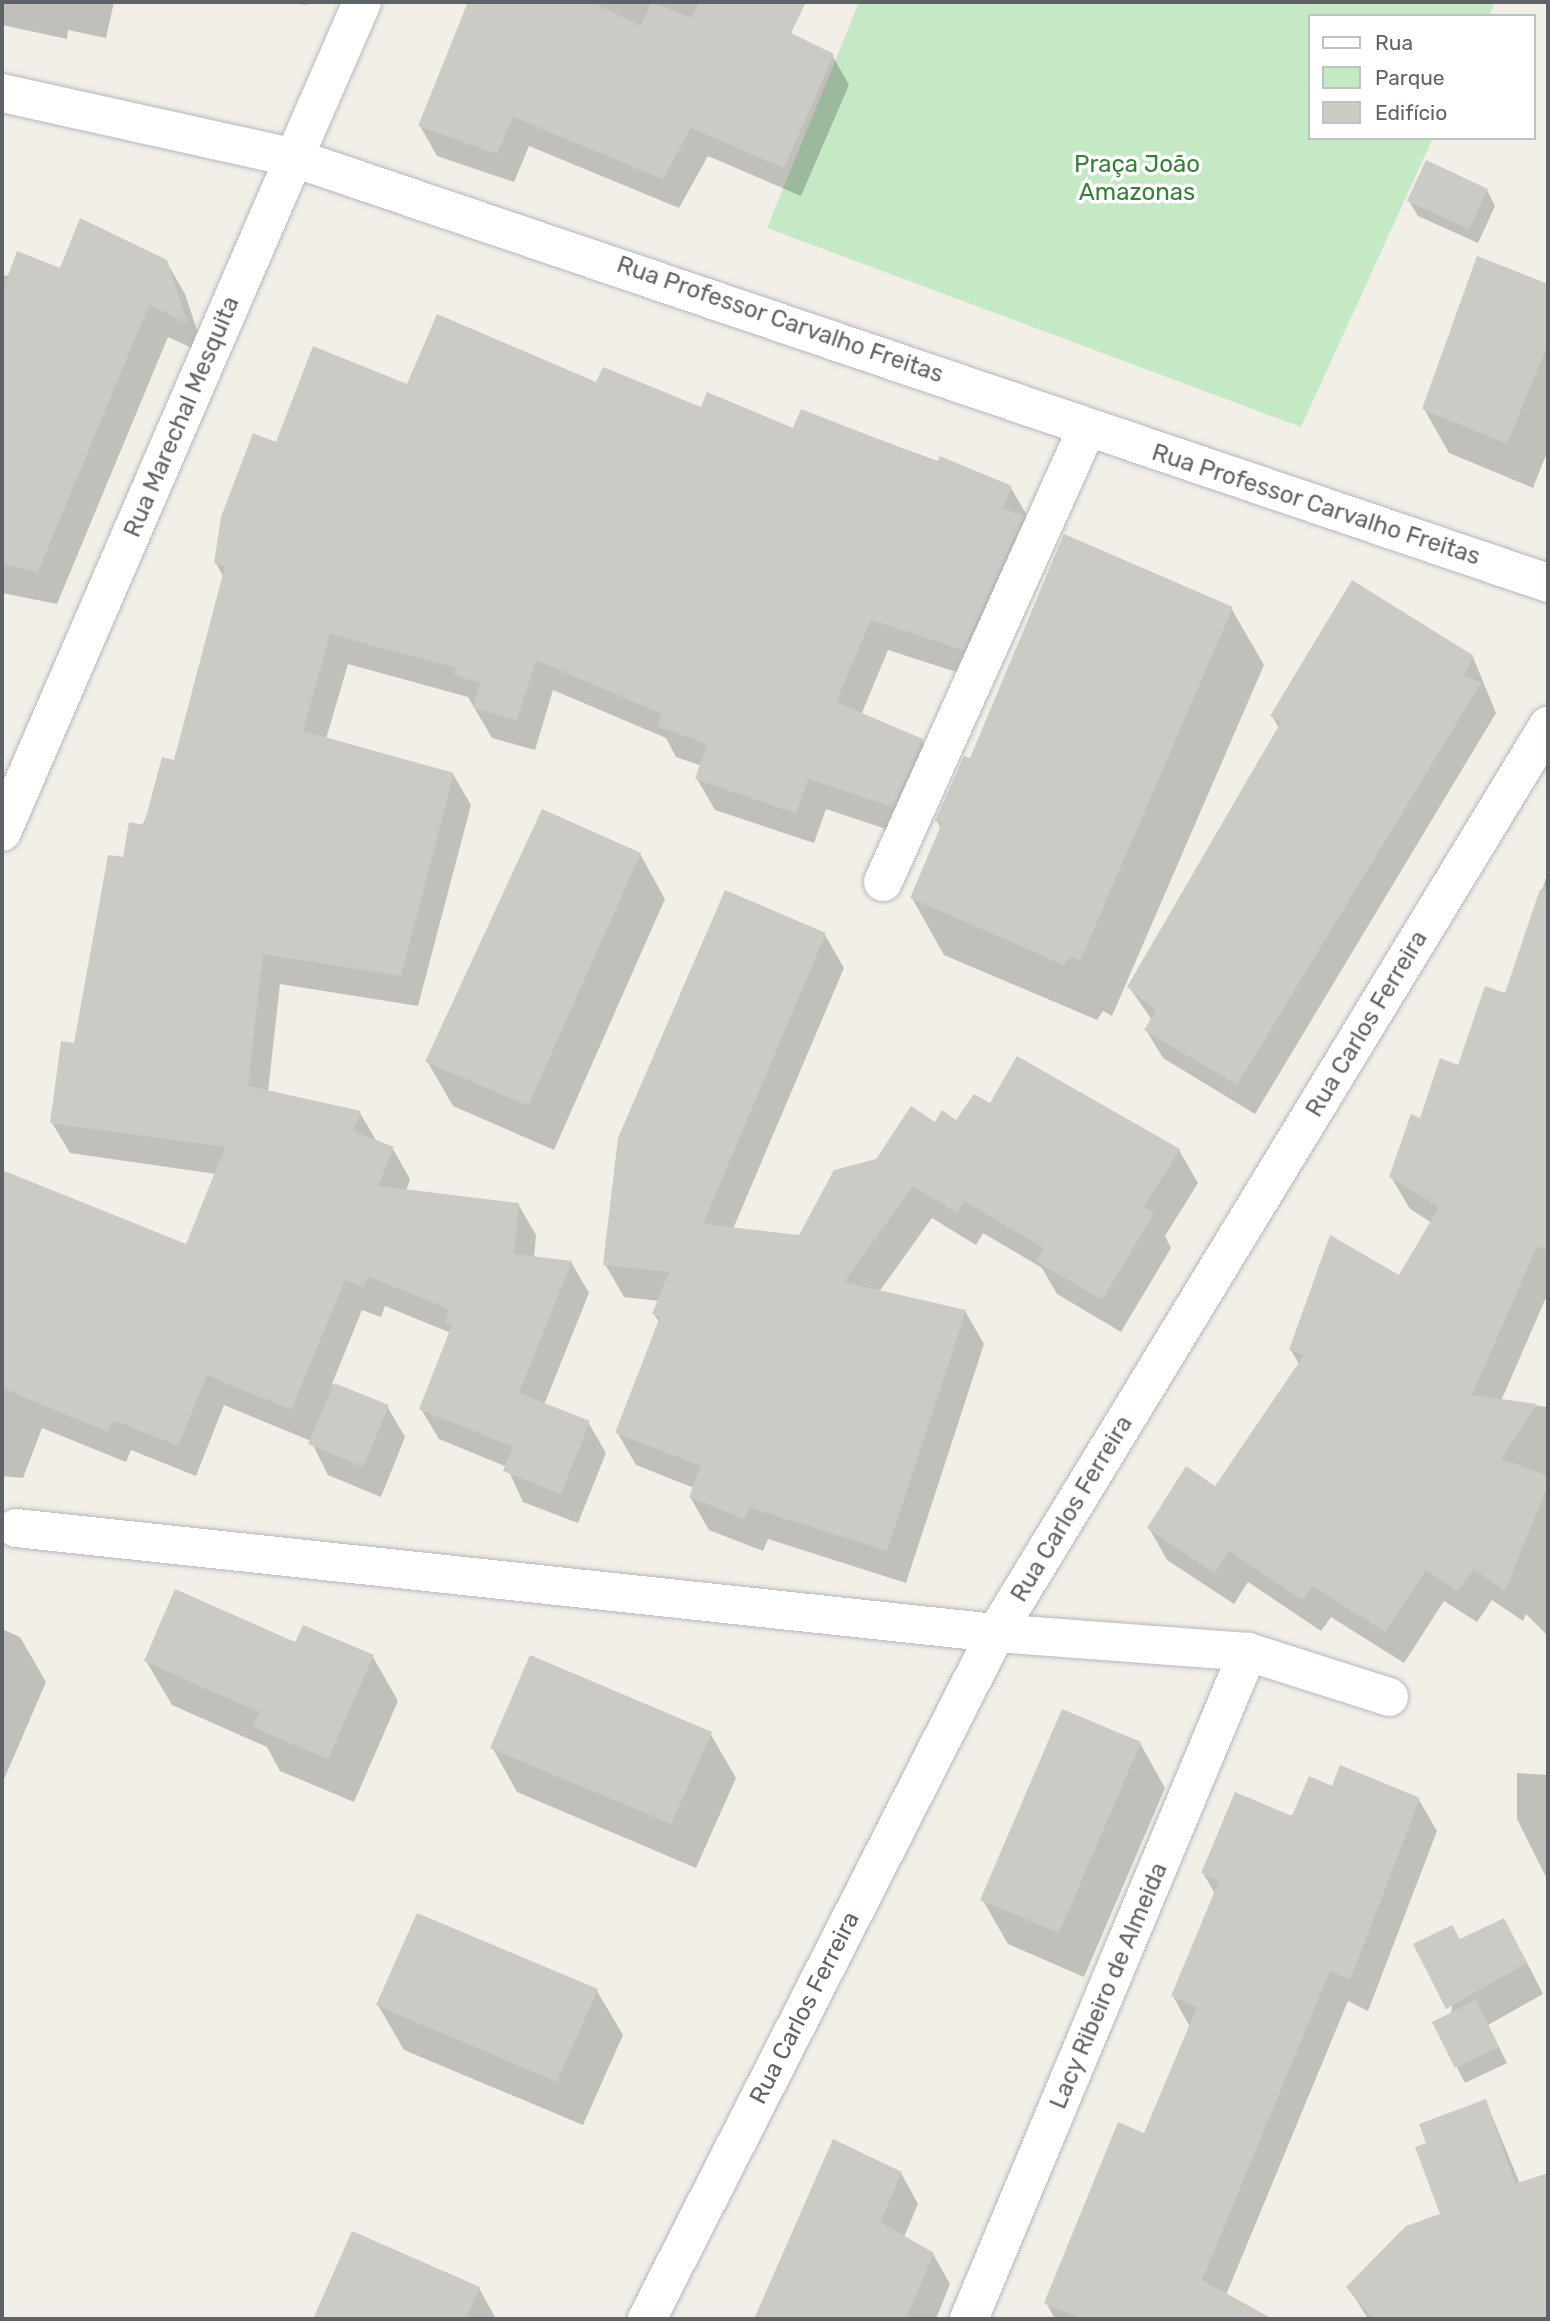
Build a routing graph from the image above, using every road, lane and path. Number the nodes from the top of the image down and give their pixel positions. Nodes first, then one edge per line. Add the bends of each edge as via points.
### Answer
1 (362, 2) edge
2 (2, 93) edge
3 (294, 158) junction
4 (1087, 429) junction
5 (1548, 583) edge
6 (1548, 726) edge
7 (2, 832) edge
8 (883, 882) dead end
9 (16, 1528) dead end
10 (996, 1633) junction
11 (1248, 1652) junction
12 (1389, 1697) dead end
13 (647, 2319) edge
14 (970, 2319) edge

1 - 3 street, Rua Marechal Mesquita
2 - 3 street, Rua Professor Carvalho Freitas
3 - 4 street, Rua Professor Carvalho Freitas via 761,311
3 - 7 street, Rua Marechal Mesquita
4 - 5 street, Rua Professor Carvalho Freitas
4 - 8 street
6 - 10 street, Rua Carlos Ferreira
9 - 10 street
10 - 11 street
10 - 13 street, Rua Carlos Ferreira
11 - 12 street
11 - 14 street, Lacy Ribeiro de Almeida

